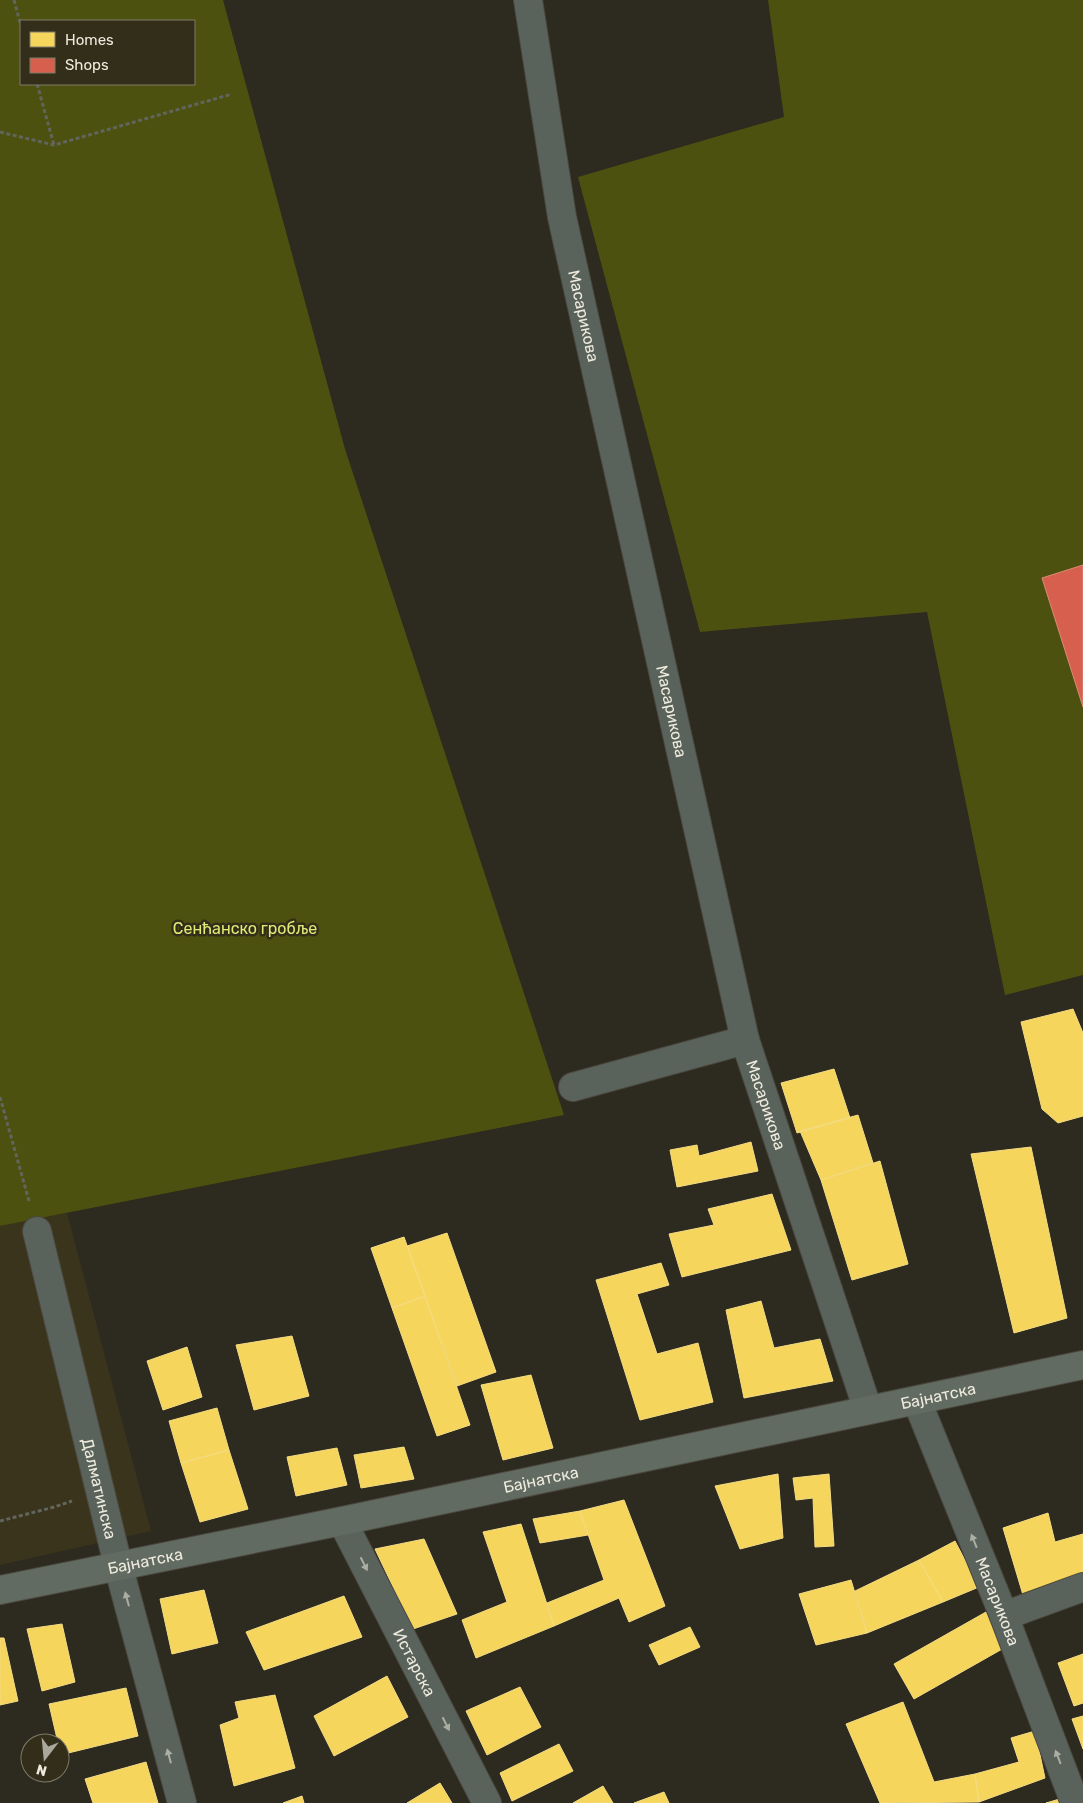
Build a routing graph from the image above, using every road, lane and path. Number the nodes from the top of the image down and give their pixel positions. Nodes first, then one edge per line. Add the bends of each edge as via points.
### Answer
1 (14, 0) edge
2 (528, 0) edge
3 (20, 22) edge
4 (37, 85) edge
5 (232, 94) dead end
6 (0, 132) edge
7 (54, 146) junction
8 (745, 1040) junction
9 (573, 1088) dead end
10 (0, 1097) edge
11 (38, 1230) joint
12 (1083, 1365) edge
13 (917, 1401) junction
14 (868, 1410) junction
15 (342, 1521) junction
16 (118, 1565) junction
17 (1083, 1587) edge
18 (0, 1590) edge
19 (1004, 1616) junction
20 (182, 1803) edge
21 (487, 1803) edge
22 (1075, 1803) edge

1 - 3 path
2 - 8 street, Масарикова via 562,217
4 - 7 path
5 - 7 path
6 - 7 path
8 - 9 street
8 - 14 street, Масарикова
10 - 11 path
11 - 16 street, Далматинска
12 - 13 main road, Бајнатска
13 - 14 main road, Бајнатска
19 -> 13 street, Масарикова
14 - 15 main road, Бајнатска
15 - 16 main road, Бајнатска
15 -> 21 street, Истарска
16 - 18 main road, Бајнатска
20 -> 16 street, Далматинска
17 - 19 street
22 -> 19 street, Масарикова

